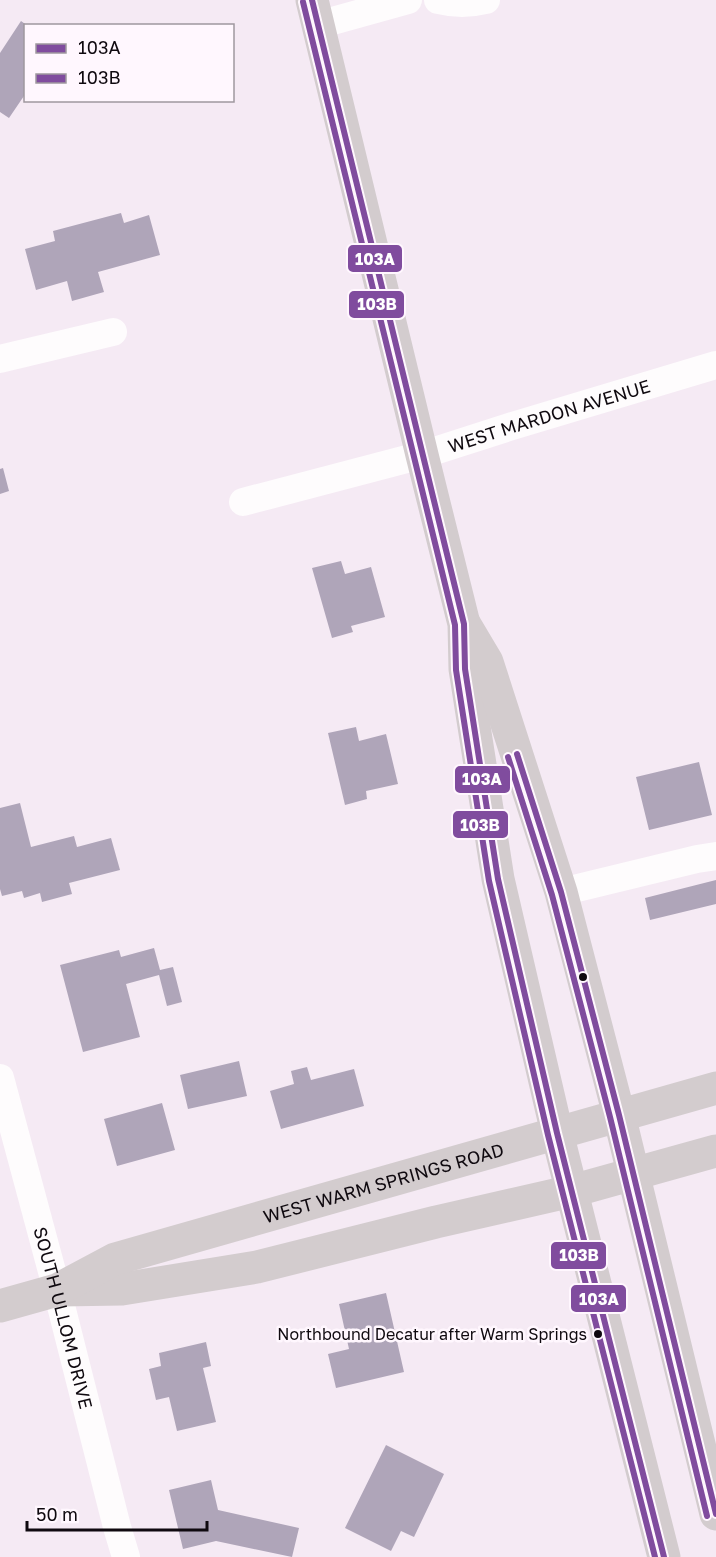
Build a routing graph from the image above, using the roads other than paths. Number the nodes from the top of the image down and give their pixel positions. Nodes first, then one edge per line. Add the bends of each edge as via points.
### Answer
1 (408, 0) edge
2 (438, 0) edge
3 (486, 0) edge
4 (315, 12) edge
5 (113, 332) dead end
6 (0, 359) edge
7 (716, 365) edge
8 (422, 455) junction
9 (243, 502) dead end
10 (464, 624) junction
11 (716, 856) edge
12 (561, 892) junction
13 (0, 1078) edge
14 (716, 1088) edge
15 (619, 1115) junction
16 (557, 1133) junction
17 (716, 1151) edge
18 (634, 1175) junction
19 (572, 1191) junction
20 (57, 1290) junction
21 (0, 1306) edge
22 (716, 1514) edge
23 (126, 1557) edge
24 (664, 1557) edge

1 - 4 street
2 - 3 street
4 - 8 main road
5 - 6 street
7 - 8 street, WEST MARDON AVENUE
8 - 9 street, WEST MARDON AVENUE
8 - 10 main road
10 - 12 main road via 487,662
10 - 16 main road via 465,669 498,879
11 - 12 street
12 - 15 main road
13 - 20 street, SOUTH ULLOM DRIVE
14 - 15 main road, WEST WARM SPRINGS ROAD
15 - 16 main road, WEST WARM SPRINGS ROAD
15 - 18 main road
16 - 19 main road
16 - 20 main road, WEST WARM SPRINGS ROAD via 115,1258
17 - 18 main road, WEST WARM SPRINGS ROAD
18 - 19 main road, WEST WARM SPRINGS ROAD
18 - 22 main road
19 - 20 main road, WEST WARM SPRINGS ROAD via 257,1267 122,1289
19 - 24 main road
20 - 21 main road, WEST WARM SPRINGS ROAD
20 - 23 street, SOUTH ULLOM DRIVE

